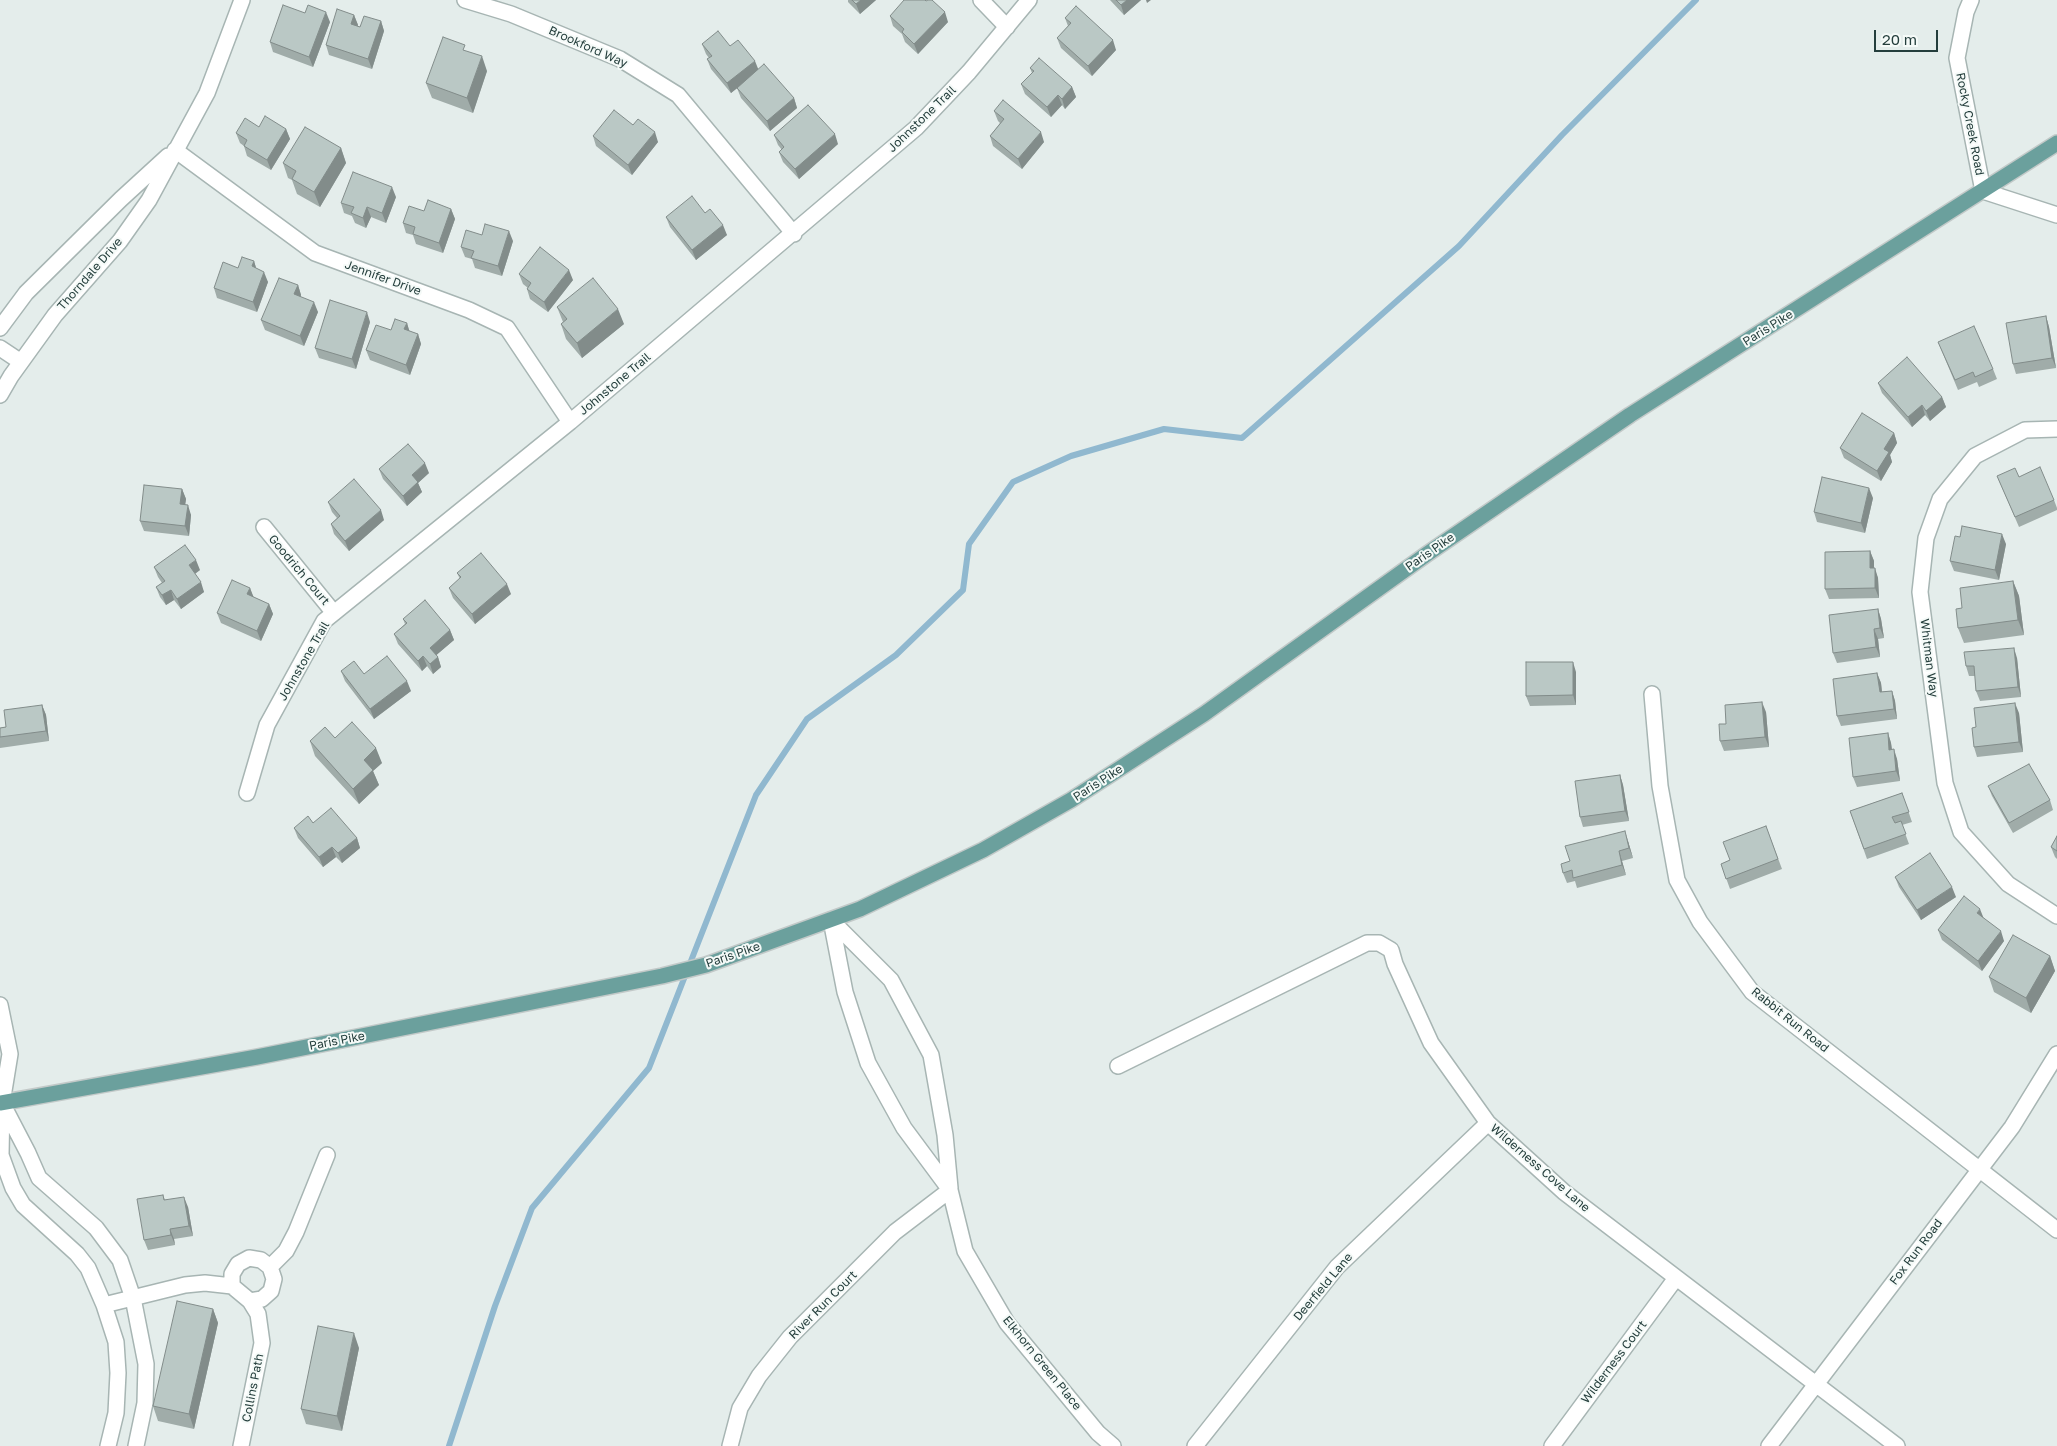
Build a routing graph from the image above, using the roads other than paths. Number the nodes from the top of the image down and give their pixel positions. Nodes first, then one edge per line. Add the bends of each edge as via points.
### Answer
1 (242, 0) edge
2 (465, 0) edge
3 (981, 0) edge
4 (1029, 0) edge
5 (1972, 0) edge
6 (513, 7) edge
7 (1006, 27) junction
8 (2057, 143) edge
9 (175, 150) junction
10 (1983, 191) junction
11 (2057, 215) edge
12 (794, 234) junction
13 (0, 328) edge
14 (0, 348) edge
15 (21, 362) junction
16 (0, 394) edge
17 (570, 422) junction
18 (2057, 429) edge
19 (264, 527) dead end
20 (334, 612) junction
21 (1652, 694) dead end
22 (247, 793) dead end
23 (2057, 916) edge
24 (831, 920) junction
25 (0, 1005) edge
26 (2057, 1054) edge
27 (1118, 1066) dead end
28 (0, 1102) edge
29 (1488, 1122) junction
30 (327, 1155) dead end
31 (1978, 1171) junction
32 (950, 1190) junction
33 (2057, 1230) edge
34 (270, 1267) junction
35 (1676, 1278) junction
36 (232, 1286) junction
37 (133, 1298) junction
38 (250, 1301) junction
39 (104, 1304) junction
40 (1816, 1384) junction
41 (108, 1446) edge
42 (136, 1446) edge
43 (241, 1446) edge
44 (730, 1446) edge
45 (1113, 1446) edge
46 (1195, 1446) edge
47 (1552, 1446) edge
48 (1769, 1446) edge
49 (1897, 1446) edge

1 - 9 street, Thorndale Drive via 207,93
2 - 6 street, Brookford Way
3 - 7 street
4 - 7 street, Johnstone Trail
5 - 10 street, Rocky Creek Road via 1966,12 1957,58
6 - 12 street, Brookford Way via 620,59 678,95
7 - 12 street, Johnstone Trail via 916,128
8 - 10 main road, Paris Pike
9 - 13 street, Thorndale Drive via 26,294
9 - 15 street, Thorndale Drive via 149,200 120,241 55,315
9 - 17 street, Jennifer Drive via 315,253 469,310 507,328
10 - 11 street
10 - 24 main road, Paris Pike via 1630,415 1427,554 1204,714 1071,800 983,850
12 - 17 street, Johnstone Trail
14 - 15 street
15 - 16 street, Thorndale Drive
17 - 20 street, Johnstone Trail
18 - 23 street, Whitman Way via 2025,430 1975,456 1940,499 1926,538 1920,592 1945,783 1961,832 2008,884
19 - 20 street, Goodrich Court
20 - 22 street, Johnstone Trail via 324,621 268,725
21 - 31 street, Rabbit Run Road via 1660,786 1677,880 1700,922 1752,992
24 - 28 main road, Paris Pike via 706,965 662,976 257,1057
24 - 32 street, Elkhorn Green Place via 845,992 868,1063 904,1128
24 - 32 street via 891,980 931,1055 945,1134
25 - 28 street via 10,1054
26 - 31 street, Fox Run Road via 2012,1127
27 - 29 street, Wilderness Cove Lane via 1367,943 1379,943 1391,950 1431,1043
28 - 37 street via 39,1178 96,1228 120,1260
28 - 39 street via 1,1155 13,1188 23,1205 56,1233 88,1268
29 - 35 street, Wilderness Cove Lane via 1564,1192
29 - 46 street, Deerfield Lane via 1337,1267
30 - 34 street via 296,1232 286,1251
31 - 33 street, Rabbit Run Road
31 - 40 street, Fox Run Road
32 - 44 street, River Run Court via 895,1232 790,1337 759,1376 740,1408
32 - 45 street, Elkhorn Green Place via 965,1251 1007,1323 1098,1433
34 - 36 street via 261,1260 249,1258 238,1264 232,1274
34 - 38 street via 274,1279 271,1290 262,1299
35 - 40 street, Wilderness Cove Lane
35 - 47 street, Wilderness Court
36 - 37 street via 216,1283 185,1285
36 - 38 street, Collins Path
37 - 39 street
37 - 42 street via 146,1364 145,1403
38 - 43 street, Collins Path via 258,1314 262,1343
39 - 41 street via 116,1342 118,1373 116,1413
40 - 48 street, Fox Run Road
40 - 49 street, Wilderness Cove Lane

